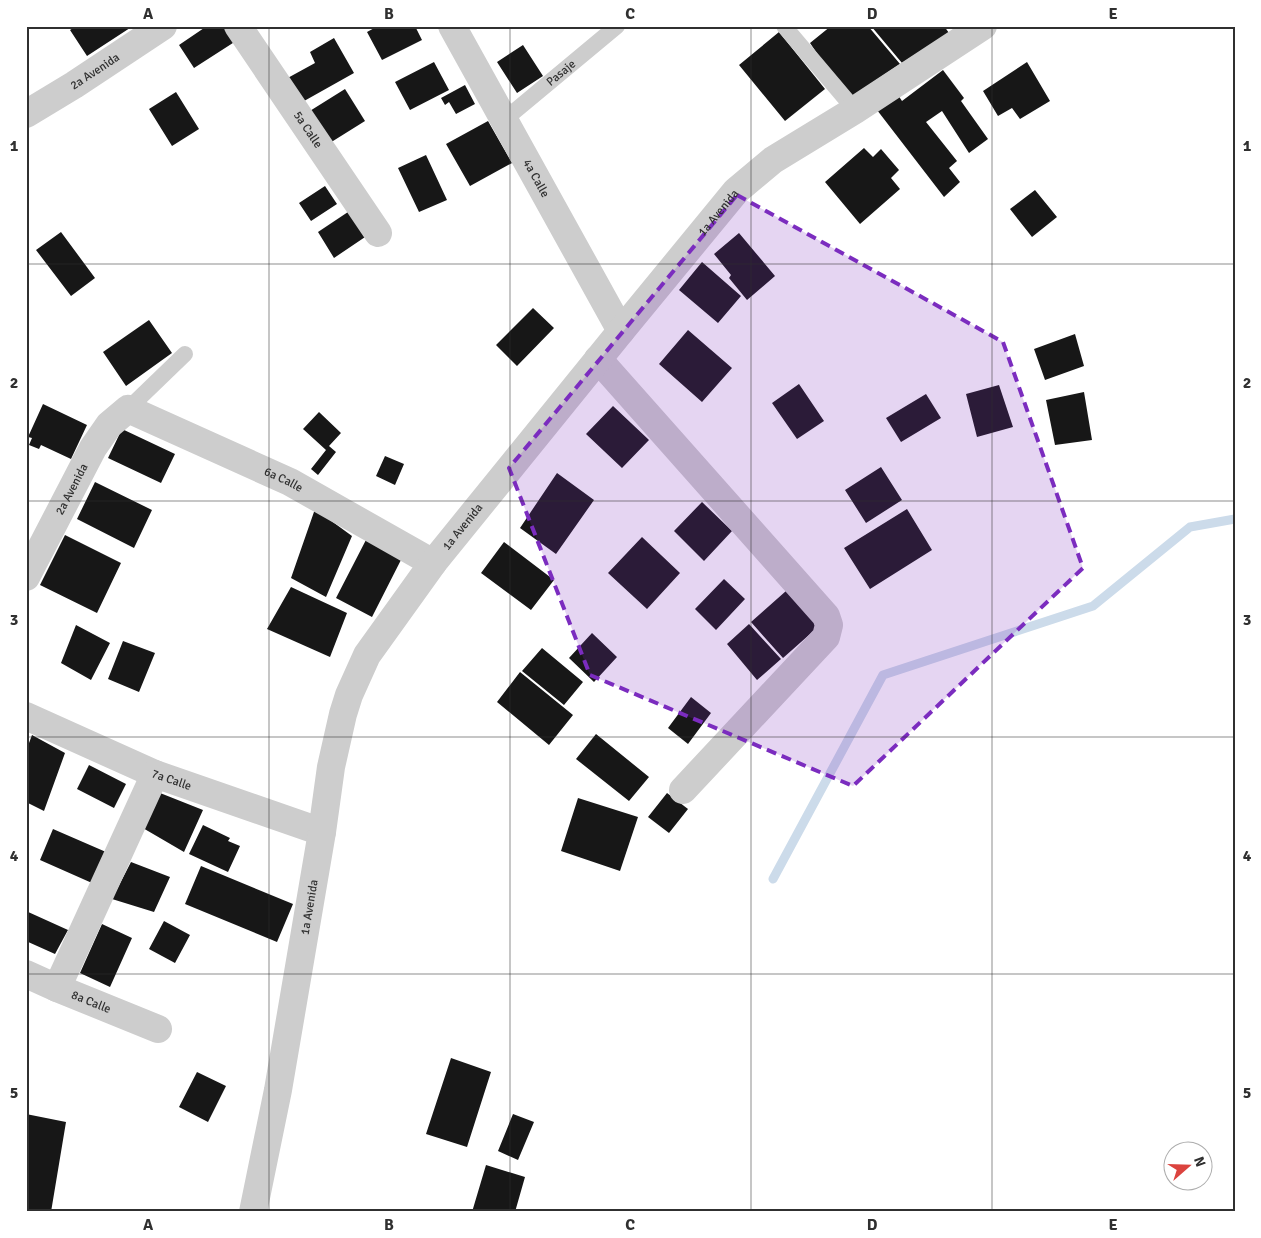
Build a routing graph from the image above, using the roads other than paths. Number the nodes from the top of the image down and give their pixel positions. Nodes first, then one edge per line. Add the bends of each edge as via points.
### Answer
1 (163, 26) edge
2 (238, 26) edge
3 (452, 26) edge
4 (617, 26) edge
5 (784, 26) edge
6 (983, 26) edge
7 (855, 110) junction
8 (26, 114) edge
9 (504, 120) junction
10 (378, 233) dead end
11 (621, 331) junction
12 (185, 354) dead end
13 (598, 359) junction
14 (128, 409) junction
15 (433, 563) junction
16 (26, 577) edge
17 (27, 717) edge
18 (155, 774) junction
19 (683, 790) dead end
20 (322, 832) junction
21 (26, 974) edge
22 (57, 988) junction
23 (158, 1029) dead end
24 (252, 1212) edge

1 - 8 street, 2a Avenida
2 - 10 street, 5a Calle
3 - 9 street, 4a Calle
4 - 9 lane, Pasaje
5 - 7 lane
6 - 7 street, 1a Avenida
7 - 11 street, 1a Avenida via 773,160 736,191
9 - 11 street, 4a Calle
11 - 13 street, 1a Avenida
12 - 14 lane
13 - 15 street, 1a Avenida
13 - 19 street via 826,616 828,625 826,637
14 - 15 street, 6a Calle via 290,482
14 - 16 street, 2a Avenida via 109,425 93,448
15 - 20 street, 1a Avenida via 368,655 349,695 331,767
17 - 18 street, 7a Calle
18 - 20 street, 7a Calle
18 - 22 street
20 - 24 street, 1a Avenida via 278,1090
21 - 22 street, 8a Calle
22 - 23 street, 8a Calle

